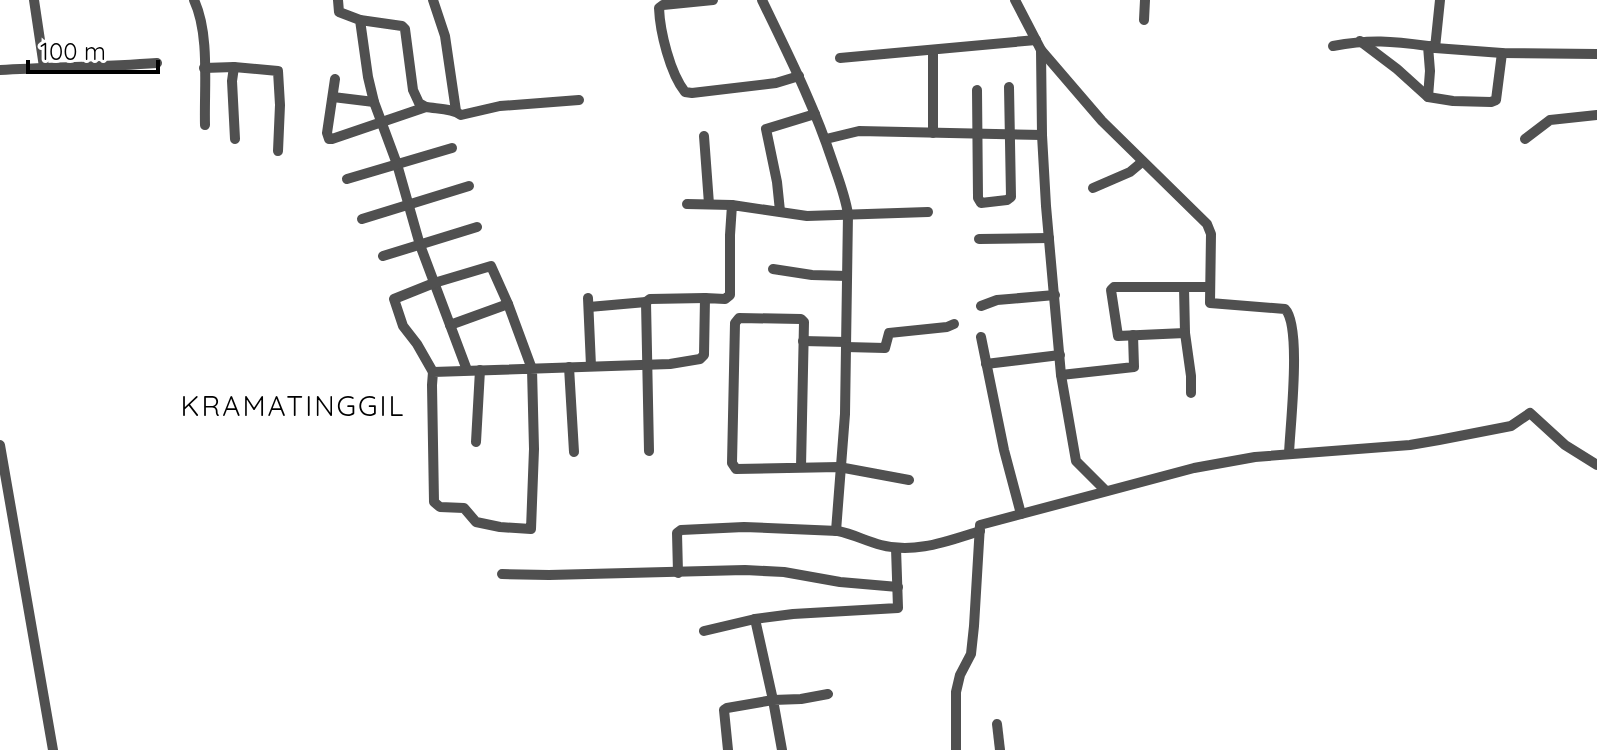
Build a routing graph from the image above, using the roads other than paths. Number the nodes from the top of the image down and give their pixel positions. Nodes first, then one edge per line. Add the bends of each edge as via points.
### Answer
1 (34, 0) edge
2 (194, 0) edge
3 (338, 0) edge
4 (433, 0) edge
5 (713, 0) edge
6 (762, 0) edge
7 (1015, 0) edge
8 (1145, 0) edge
9 (1440, 0) edge
10 (360, 20) junction
11 (1144, 20) dead end
12 (1360, 41) junction
13 (1038, 45) junction
14 (1333, 46) dead end
15 (1432, 47) junction
16 (933, 50) junction
17 (1502, 53) junction
18 (1597, 54) edge
19 (840, 58) dead end
20 (157, 63) dead end
21 (44, 67) junction
22 (234, 67) junction
23 (204, 68) junction
24 (0, 70) edge
25 (799, 76) junction
26 (335, 79) dead end
27 (1009, 87) dead end
28 (977, 90) dead end
29 (333, 97) junction
30 (1428, 97) junction
31 (579, 100) dead end
32 (374, 102) junction
33 (426, 107) junction
34 (456, 111) junction
35 (815, 114) junction
36 (1597, 115) edge
37 (381, 122) junction
38 (205, 125) dead end
39 (933, 133) junction
40 (978, 134) junction
41 (1010, 135) junction
42 (1042, 135) junction
43 (704, 136) dead end
44 (235, 139) dead end
45 (826, 139) junction
46 (1525, 139) dead end
47 (452, 148) dead end
48 (278, 151) dead end
49 (1142, 162) junction
50 (397, 164) junction
51 (347, 179) dead end
52 (469, 186) dead end
53 (1093, 188) dead end
54 (409, 204) junction
55 (687, 204) dead end
56 (709, 204) junction
57 (732, 205) junction
58 (780, 211) junction
59 (928, 212) dead end
60 (848, 214) junction
61 (362, 219) dead end
62 (477, 227) dead end
63 (1049, 238) junction
64 (979, 239) dead end
65 (420, 245) junction
66 (383, 256) dead end
67 (773, 269) dead end
68 (847, 276) junction
69 (434, 283) junction
70 (1184, 287) junction
71 (1210, 287) junction
72 (1055, 295) junction
73 (705, 298) junction
74 (646, 302) junction
75 (508, 304) junction
76 (981, 306) dead end
77 (954, 324) dead end
78 (450, 325) junction
79 (1185, 333) junction
80 (1133, 335) junction
81 (981, 337) dead end
82 (803, 341) junction
83 (846, 344) junction
84 (1060, 355) junction
85 (986, 364) junction
86 (647, 365) junction
87 (591, 366) junction
88 (569, 367) junction
89 (532, 369) junction
90 (467, 370) junction
91 (480, 370) junction
92 (433, 372) junction
93 (1061, 375) junction
94 (1191, 393) dead end
95 (476, 442) dead end
96 (0, 445) edge
97 (649, 451) dead end
98 (574, 452) dead end
99 (1289, 454) junction
100 (1597, 465) edge
101 (801, 467) junction
102 (839, 467) junction
103 (909, 480) dead end
104 (1106, 491) junction
105 (1021, 514) junction
106 (836, 531) junction
107 (980, 531) junction
108 (896, 548) junction
109 (678, 573) junction
110 (502, 574) dead end
111 (898, 587) junction
112 (755, 619) junction
113 (704, 631) dead end
114 (828, 694) dead end
115 (773, 700) junction
116 (997, 724) dead end
117 (53, 750) edge
118 (728, 750) edge
119 (782, 750) edge
120 (956, 750) edge
121 (1000, 750) edge

1 - 21 street
2 - 23 street via 201,20
3 - 10 street via 339,12
4 - 34 street via 445,36
5 - 25 street via 659,8 670,62 685,92
6 - 25 street
7 - 13 street
8 - 11 street
9 - 15 street
10 - 32 street
10 - 33 street via 405,29 413,90
12 - 14 street
12 - 15 street
12 - 30 street
13 - 16 street
13 - 42 street
13 - 49 street
15 - 17 street
15 - 30 street
16 - 19 street
16 - 39 street
17 - 18 street
17 - 30 street via 1494,101
20 - 21 street
21 - 24 street
22 - 23 street
22 - 44 street
22 - 48 street via 278,71
23 - 38 street
25 - 35 street
26 - 29 street
27 - 41 street
28 - 40 street
29 - 32 street
29 - 37 street via 329,139
31 - 34 street via 500,106 461,115
32 - 37 street
33 - 34 street
33 - 37 street
35 - 45 street
35 - 58 street via 766,129
36 - 46 street via 1550,120
37 - 50 street
39 - 40 street
39 - 45 street via 859,131
40 - 41 street
40 - 41 street via 981,203 1011,197
41 - 42 street
42 - 63 street
43 - 56 street
45 - 60 street
47 - 50 street
49 - 53 street
49 - 71 street via 1207,224
50 - 51 street
50 - 54 street
52 - 54 street
54 - 61 street
54 - 65 street
55 - 56 street
56 - 57 street
57 - 58 street
57 - 73 street via 730,295
58 - 60 street
59 - 60 street
60 - 68 street
62 - 65 street
63 - 64 street
63 - 72 street
65 - 66 street
65 - 69 street
67 - 68 street
68 - 83 street
69 - 75 street via 491,266
69 - 78 street
69 - 92 street via 394,299 403,326
70 - 71 street
70 - 79 street
70 - 80 street via 1112,288 1118,336
71 - 99 street via 1212,305 1289,312 1295,343
72 - 76 street
72 - 84 street
73 - 74 street
73 - 86 street via 703,357
74 - 86 street
74 - 87 street via 588,303
75 - 78 street
75 - 89 street
77 - 83 street via 889,333 883,349
78 - 90 street
79 - 80 street
79 - 94 street
80 - 93 street via 1134,367
81 - 85 street
82 - 83 street
82 - 101 street
82 - 101 street via 801,319 739,318 735,323 733,465
83 - 102 street
84 - 85 street
84 - 93 street
85 - 105 street
86 - 87 street
86 - 97 street
87 - 88 street
88 - 89 street
88 - 98 street
89 - 91 street
89 - 92 street via 531,529 476,522 464,508 434,502
90 - 91 street
90 - 92 street
91 - 95 street
93 - 104 street via 1076,461
96 - 117 street
99 - 100 street via 1410,445 1511,426 1530,413
99 - 104 street via 1194,468
101 - 102 street
102 - 103 street
102 - 106 street
104 - 105 street
105 - 107 street via 980,525
106 - 108 street
106 - 109 street via 681,530
107 - 108 street via 922,548
107 - 120 street via 971,654 956,692
108 - 111 street
109 - 110 street
109 - 111 street via 784,572
111 - 112 street via 895,608
112 - 113 street
112 - 115 street
114 - 115 street
115 - 118 street via 724,710
115 - 119 street
116 - 121 street

